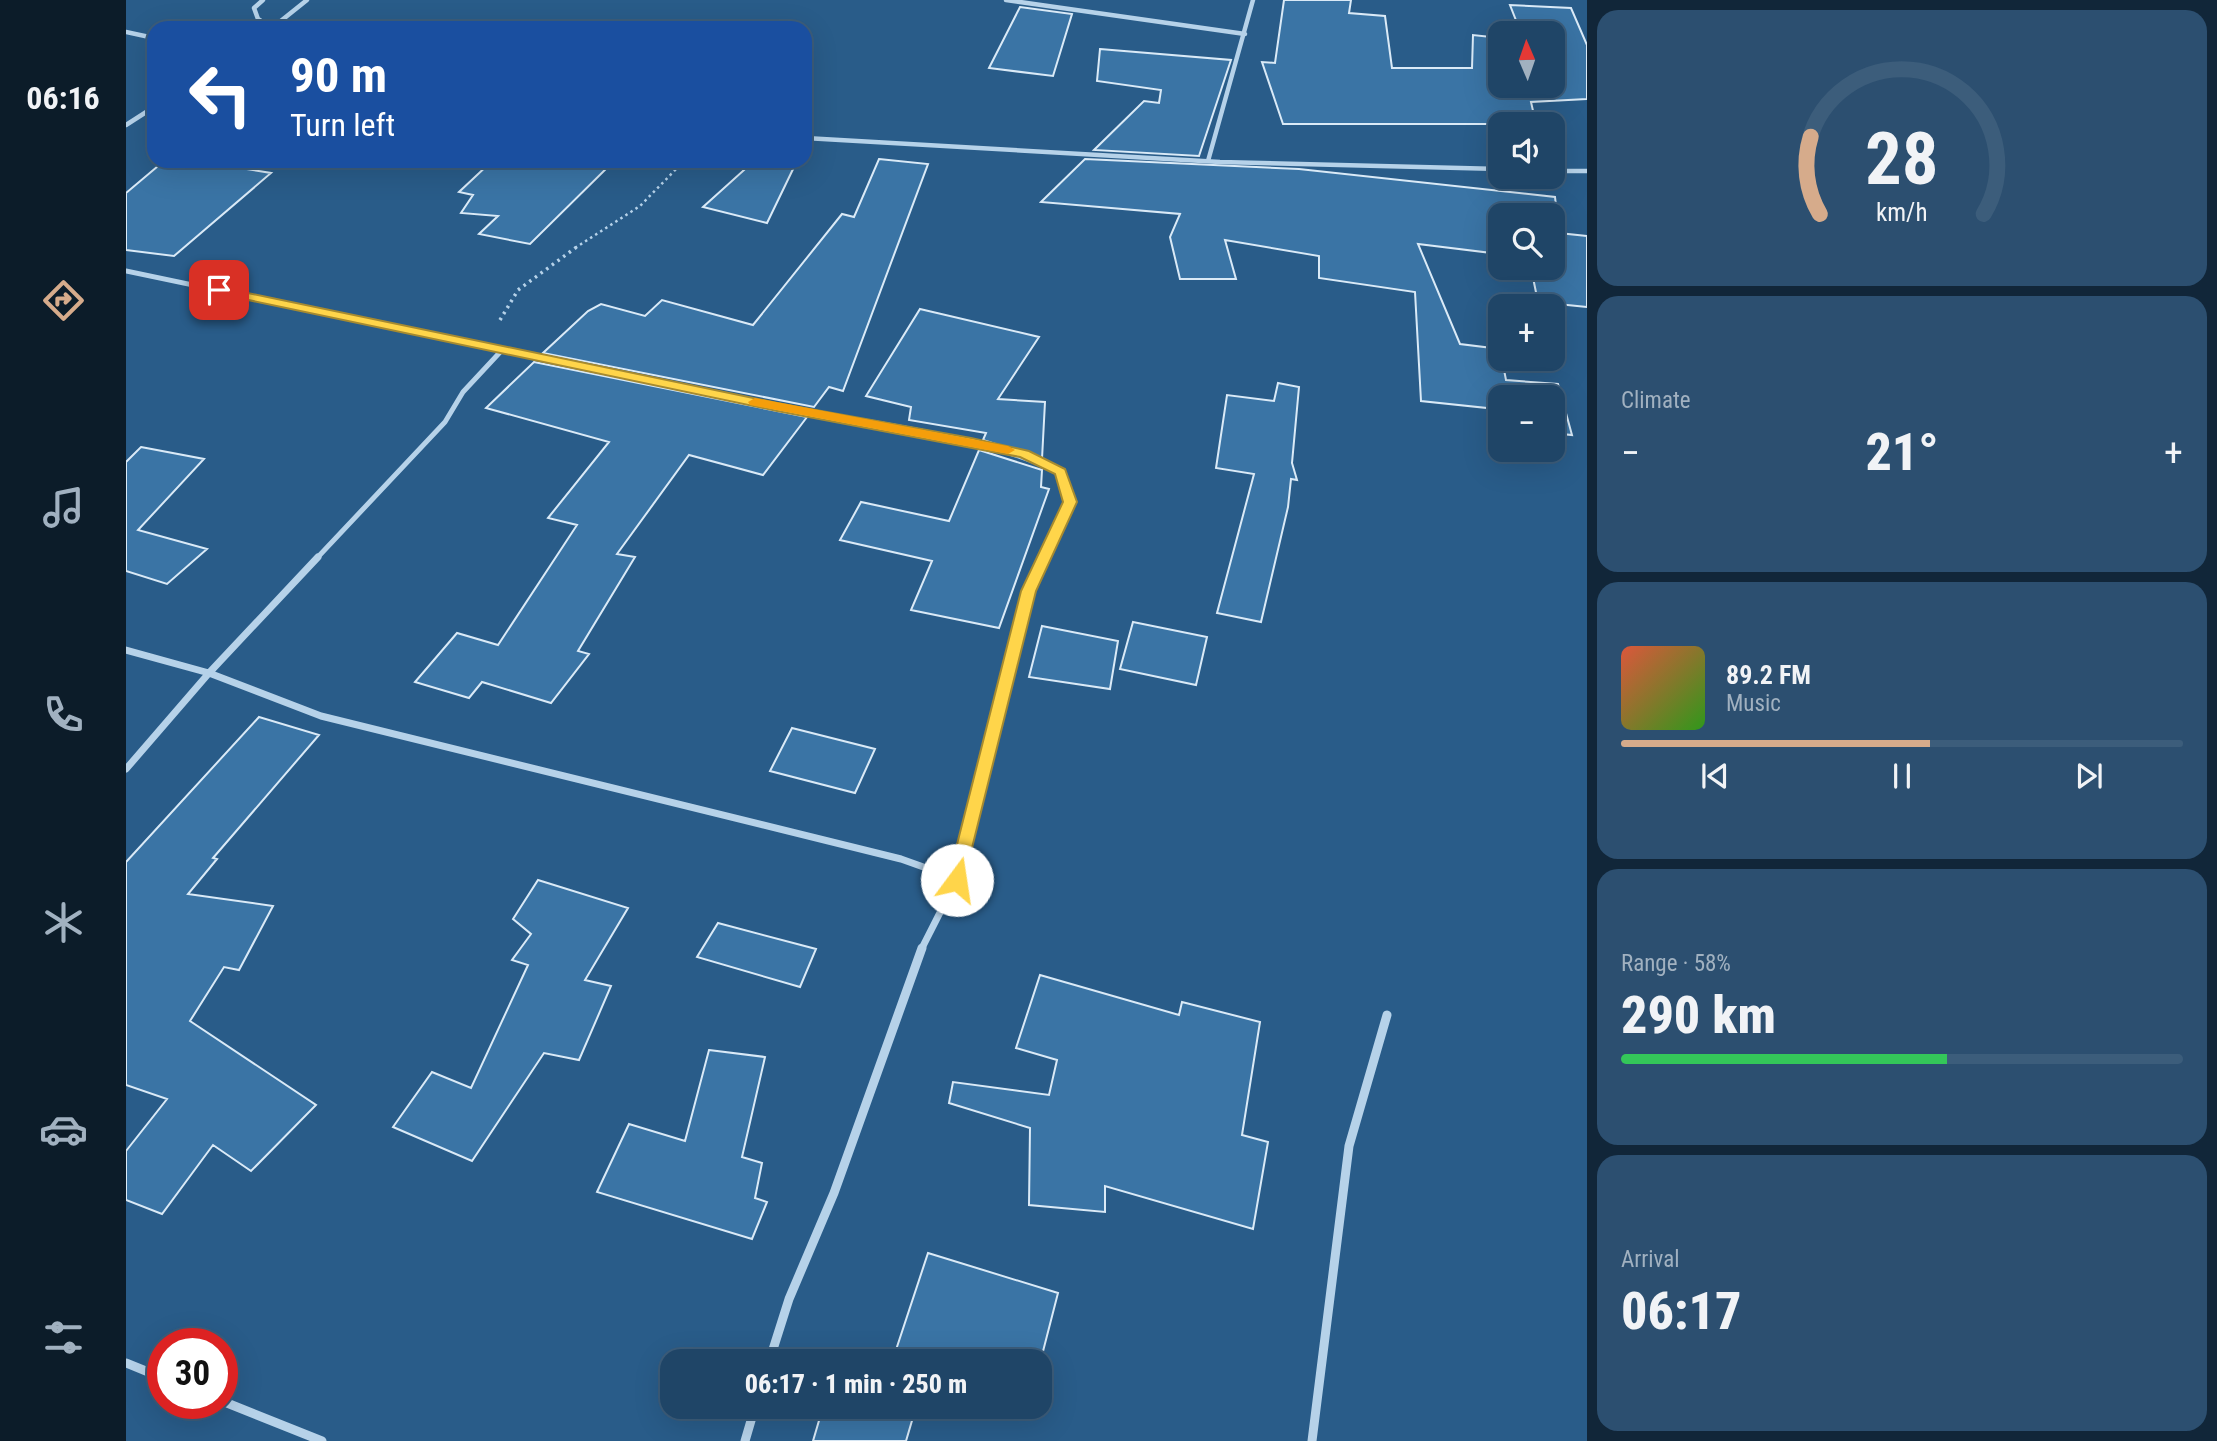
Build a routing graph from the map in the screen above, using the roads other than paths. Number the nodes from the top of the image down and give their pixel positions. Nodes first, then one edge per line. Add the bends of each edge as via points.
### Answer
1 (263, 0) edge
2 (307, 0) edge
3 (1006, 0) edge
4 (1253, 0) edge
5 (261, 21) edge
6 (281, 21) edge
7 (126, 32) edge
8 (1245, 34) junction
9 (147, 36) edge
10 (147, 112) edge
11 (126, 125) edge
12 (812, 138) edge
13 (1208, 161) junction
14 (1488, 169) edge
15 (1565, 171) edge
16 (1587, 172) edge
17 (126, 271) edge
18 (503, 349) junction
19 (126, 650) edge
20 (209, 673) junction
21 (126, 769) edge
22 (957, 880) junction
23 (1387, 1015) dead end
24 (773, 1349) edge
25 (126, 1363) edge
26 (147, 1372) edge
27 (238, 1407) edge
28 (751, 1419) edge
29 (322, 1441) edge
30 (745, 1441) edge
31 (1312, 1441) edge

1 - 5 street via 254,8
2 - 6 street
3 - 8 street
4 - 8 street
7 - 9 street
8 - 13 street
10 - 11 street
12 - 13 street
13 - 14 street
15 - 16 street
17 - 18 street
18 - 20 street via 463,392 444,422
18 - 22 street via 971,442 1024,454 1061,472 1070,502 1028,591
19 - 20 street
20 - 21 street
20 - 22 street via 321,716 901,859
22 - 24 street via 921,950
23 - 31 street via 1349,1146
25 - 26 street
27 - 29 street
28 - 30 street

